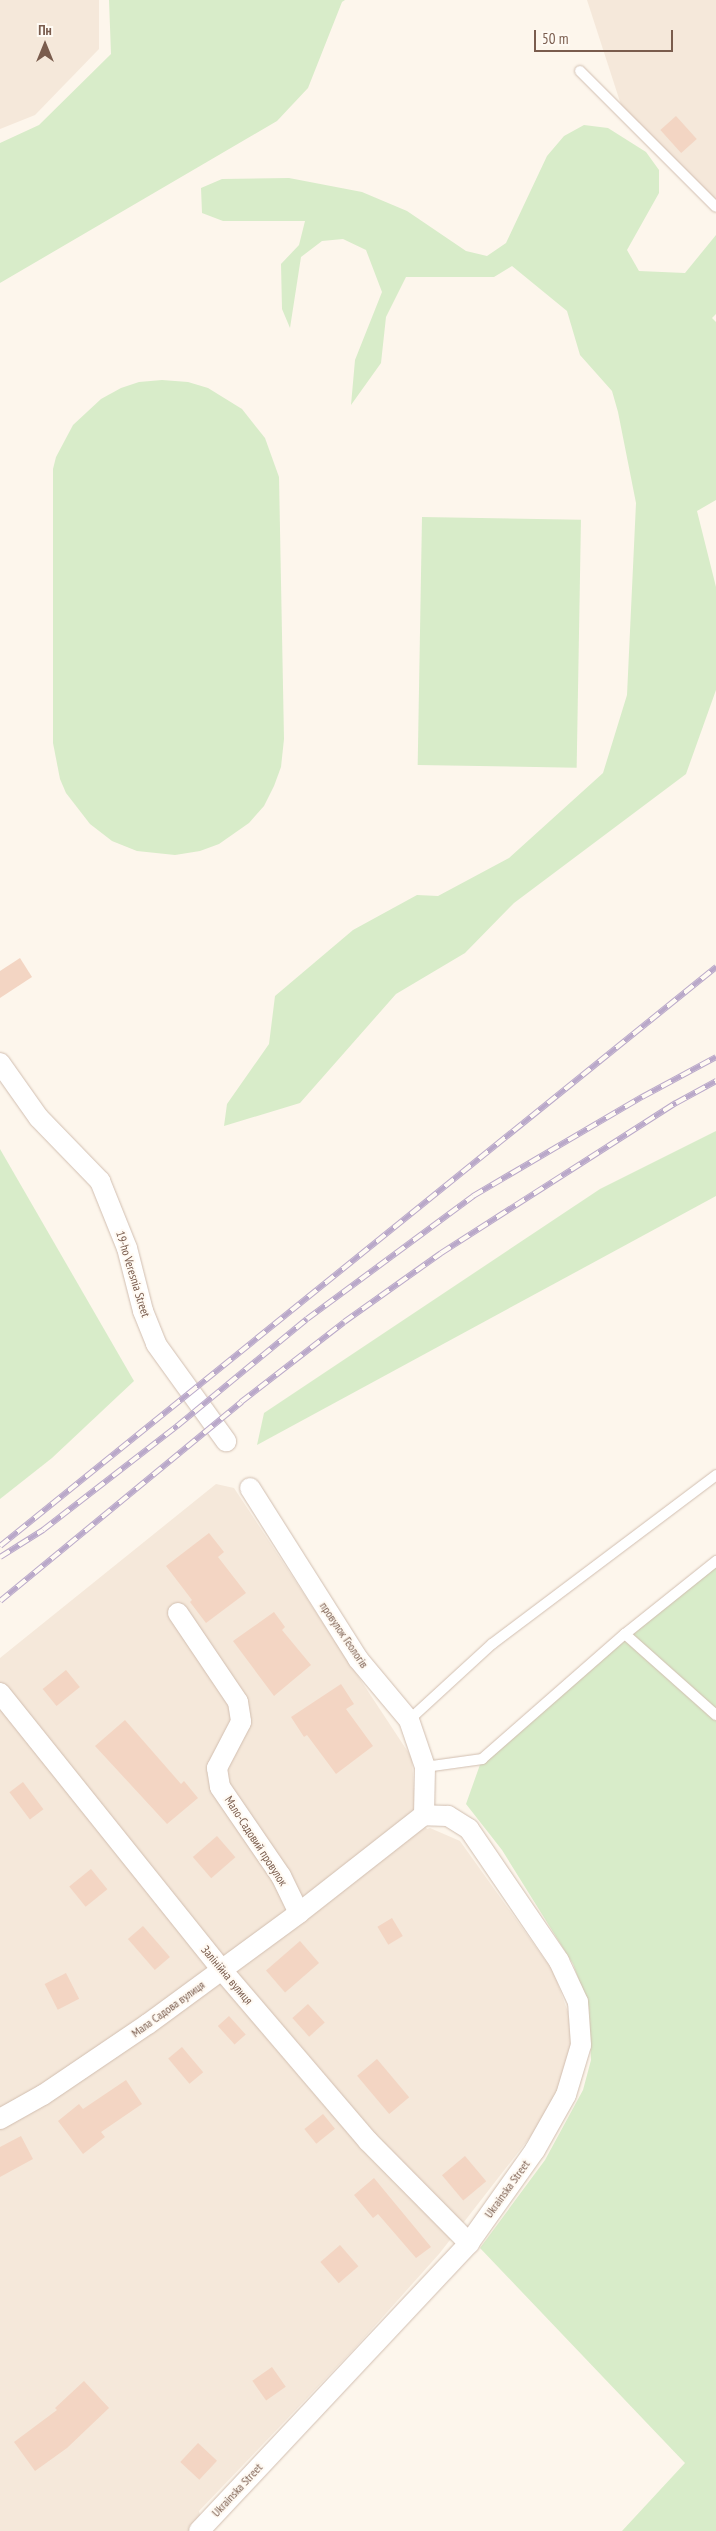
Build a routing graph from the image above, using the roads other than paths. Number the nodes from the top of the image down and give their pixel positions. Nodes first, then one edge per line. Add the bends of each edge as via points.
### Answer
1 (580, 70) dead end
2 (716, 207) edge
3 (0, 1063) edge
4 (226, 1441) dead end
5 (716, 1475) edge
6 (250, 1488) dead end
7 (716, 1561) edge
8 (178, 1613) dead end
9 (625, 1634) junction
10 (0, 1693) edge
11 (716, 1715) edge
12 (409, 1720) junction
13 (425, 1767) junction
14 (424, 1815) junction
15 (299, 1913) junction
16 (222, 1970) junction
17 (0, 2119) edge
18 (469, 2242) junction
19 (199, 2531) edge

1 - 2 lane
3 - 4 street, 19-ho Veresnia Street via 39,1118 100,1181 127,1248 143,1311 156,1344
5 - 12 lane via 492,1644
6 - 12 street, провулок Геологів via 358,1659
7 - 9 lane
8 - 15 street, Мало-Садовий провулок via 238,1702 241,1722 217,1768 220,1786 281,1876
9 - 11 lane
9 - 13 lane via 482,1759
10 - 16 street, Залінійна вулиця
12 - 13 street, провулок Геологів
13 - 14 street, провулок Геологів
14 - 15 street, Мала Садова вулиця
14 - 18 street, Ukrainska Street via 448,1816 469,1830 559,1961 578,2002 582,2045 566,2094 535,2150
15 - 16 street, Мала Садова вулиця
16 - 17 street, Мала Садова вулиця via 43,2095
16 - 18 street, Залінійна вулиця via 368,2141
18 - 19 street, Ukrainska Street

